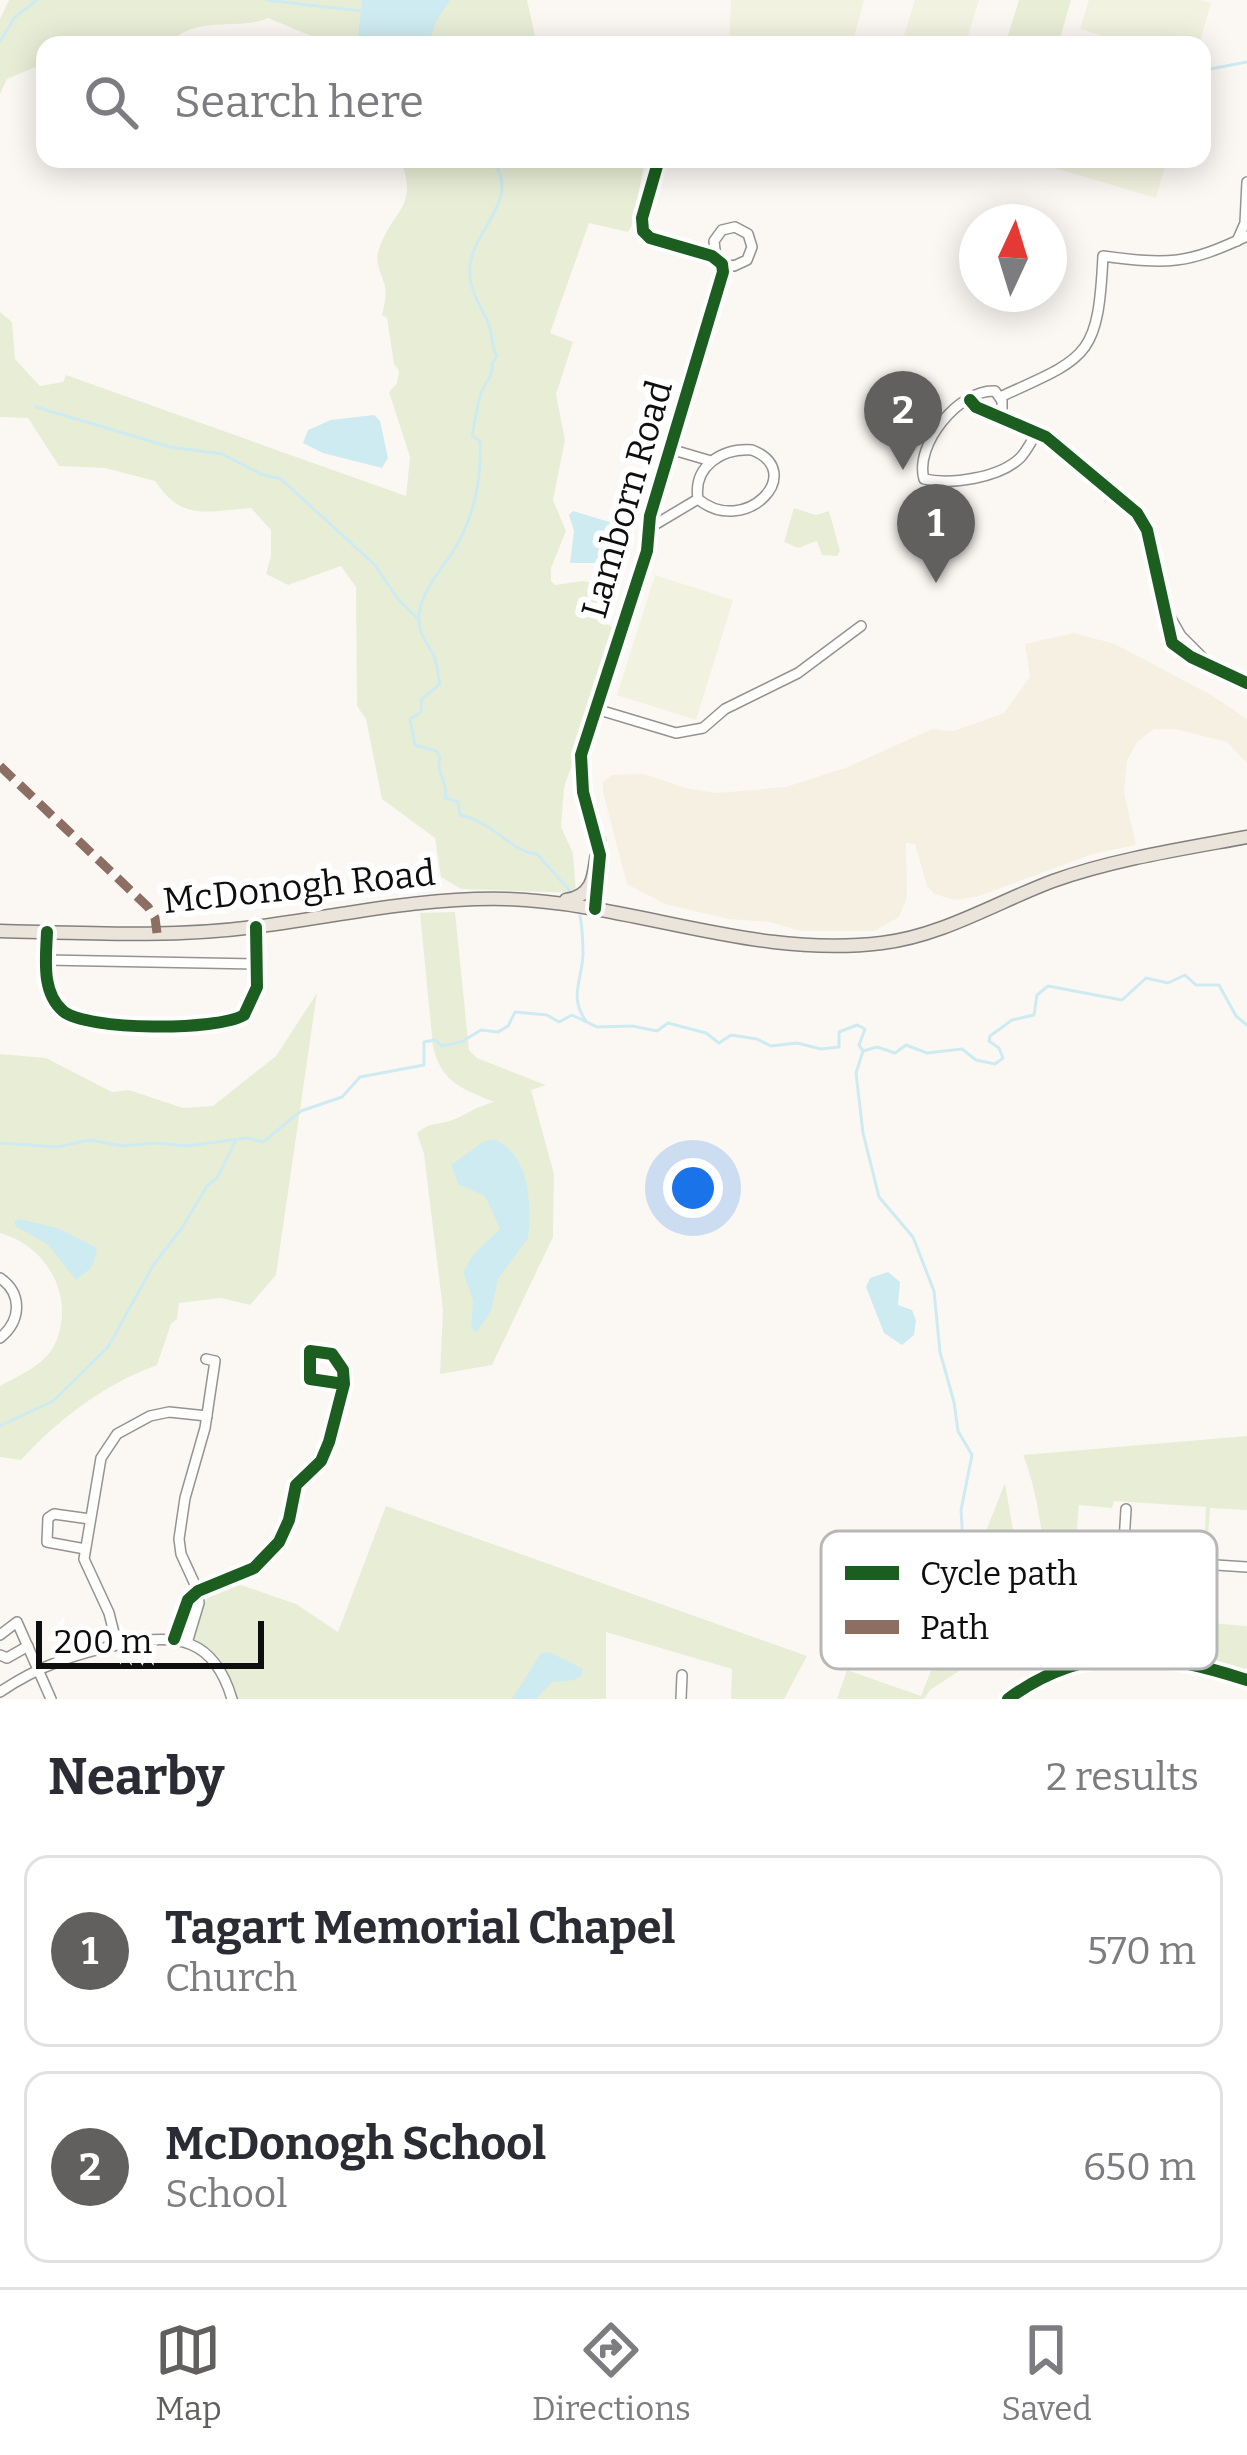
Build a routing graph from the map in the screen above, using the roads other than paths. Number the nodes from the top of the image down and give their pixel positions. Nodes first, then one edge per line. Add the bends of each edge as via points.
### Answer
1 (656, 168) edge
2 (1247, 182) edge
3 (1242, 238) edge
4 (720, 262) junction
5 (1000, 397) junction
6 (970, 400) junction
7 (1002, 417) junction
8 (1037, 432) junction
9 (670, 448) junction
10 (711, 461) junction
11 (698, 499) junction
12 (651, 527) junction
13 (861, 626) dead end
14 (1247, 683) edge
15 (596, 710) junction
16 (1247, 837) edge
17 (599, 841) junction
18 (550, 901) junction
19 (595, 909) junction
20 (256, 927) junction
21 (47, 932) junction
22 (0, 935) edge
23 (46, 960) junction
24 (257, 964) junction
25 (0, 1278) edge
26 (0, 1338) edge
27 (206, 1359) dead end
28 (344, 1384) junction
29 (207, 1416) junction
30 (1126, 1509) dead end
31 (90, 1519) junction
32 (1125, 1531) edge
33 (85, 1549) junction
34 (1217, 1565) edge
35 (1247, 1567) edge
36 (198, 1592) junction
37 (0, 1635) edge
38 (174, 1639) junction
39 (187, 1642) junction
40 (117, 1645) junction
41 (28, 1646) junction
42 (0, 1655) edge
43 (39, 1669) junction
44 (1064, 1669) edge
45 (1208, 1669) edge
46 (682, 1675) dead end
47 (1247, 1681) edge
48 (0, 1692) edge
49 (51, 1699) edge
50 (232, 1699) edge
51 (681, 1699) edge
52 (1008, 1699) edge

1 - 4 street via 643,231
2 - 3 street
3 - 5 street via 1186,260 1103,256 1085,350
4 - 4 street via 747,260 748,234 735,227 718,233
4 - 9 street, Lamborn Road via 723,276
5 - 6 street via 989,390
5 - 7 street
6 - 7 street
6 - 8 street via 941,424 922,459 924,479 956,483 1009,465
7 - 8 street
8 - 14 street via 1137,513 1177,630 1213,667
9 - 10 street
9 - 12 street, Lamborn Road
10 - 11 street
10 - 11 street via 752,450 770,461 774,481 762,500 742,510 719,511
11 - 12 street
12 - 15 street, Lamborn Road
13 - 15 street via 703,728 676,734
15 - 17 street, Lamborn Road via 580,772
16 - 19 main road, McDonogh Road via 1087,871 879,944 763,942
17 - 18 main road via 588,891
17 - 19 street, Lamborn Road
18 - 19 main road, McDonogh Road
18 - 20 main road, McDonogh Road via 416,901
20 - 21 main road, McDonogh Road
20 - 24 street
21 - 22 main road, McDonogh Road
21 - 23 street
23 - 24 street
23 - 24 street via 50,993 75,1019 193,1025 244,1015 255,997
25 - 26 street via 17,1312
27 - 29 street via 215,1360
28 - 28 street via 337,1359 310,1351 310,1379
28 - 36 street via 325,1454 296,1485 272,1552
29 - 31 street via 160,1413 117,1434 100,1458
29 - 36 street via 179,1539
30 - 32 street
31 - 33 street
31 - 33 street via 48,1518 47,1542
33 - 40 street
34 - 35 street
36 - 38 street
36 - 39 street
37 - 41 street via 16,1622
38 - 39 street
38 - 40 street
39 - 50 street via 213,1660
40 - 43 street
41 - 42 street
41 - 43 street
43 - 48 street
43 - 49 street
44 - 52 street
45 - 47 street
46 - 51 street

